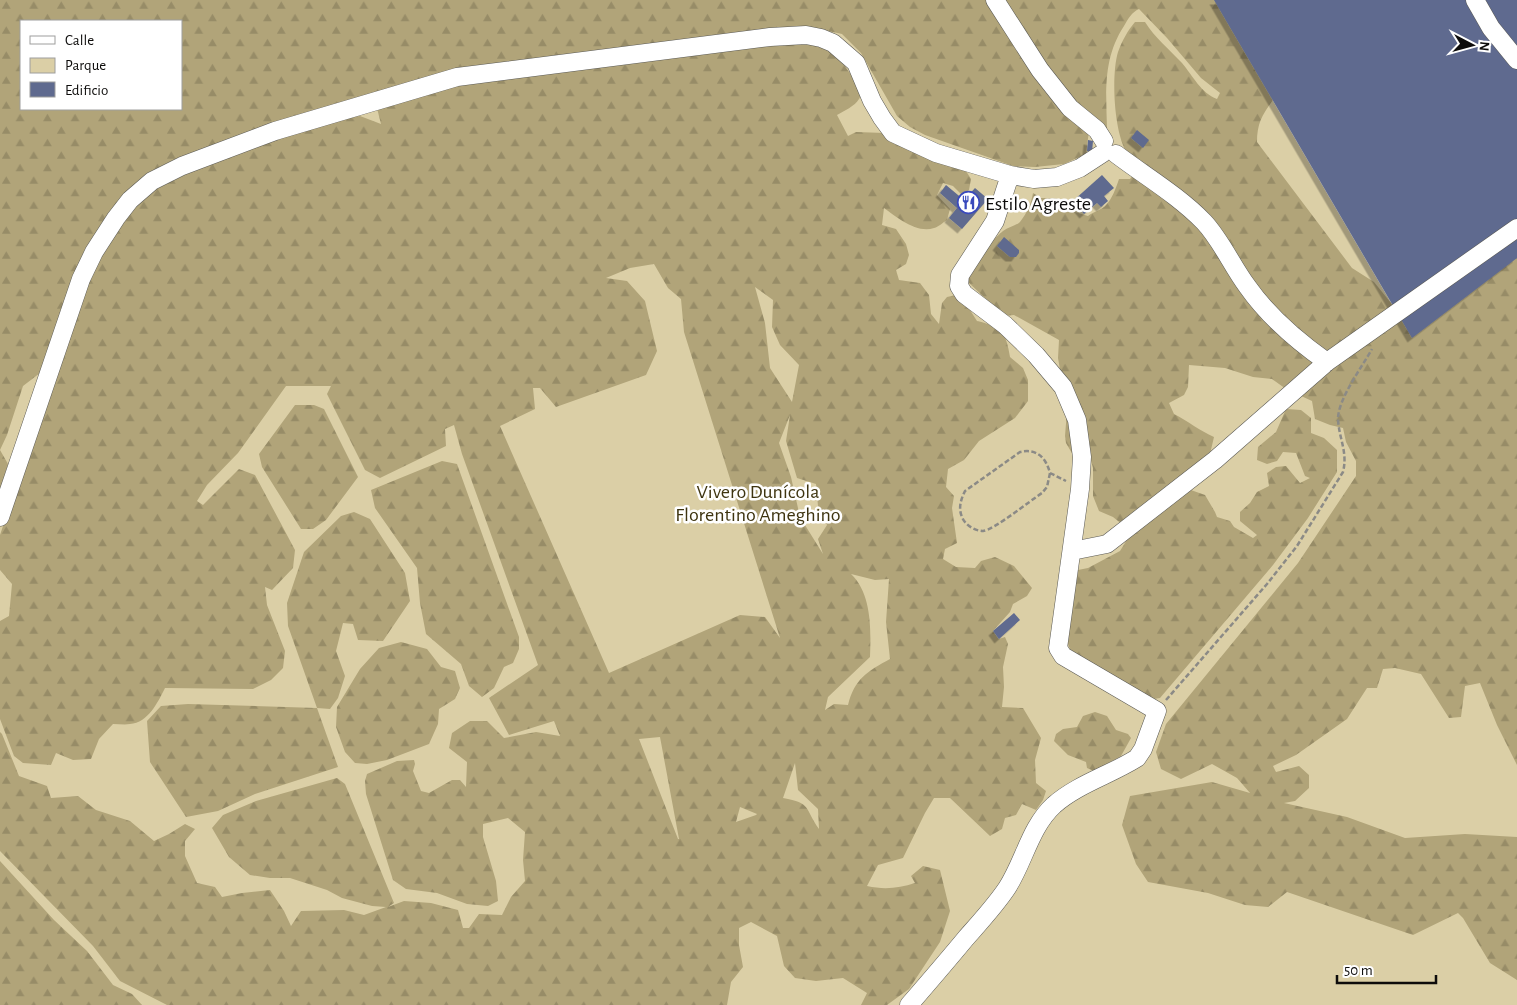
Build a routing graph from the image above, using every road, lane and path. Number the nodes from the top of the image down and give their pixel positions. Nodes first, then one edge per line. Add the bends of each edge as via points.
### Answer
1 (994, 0) edge
2 (1475, 0) edge
3 (1517, 60) edge
4 (1108, 149) junction
5 (1010, 175) junction
6 (1517, 228) edge
7 (1374, 345) dead end
8 (1327, 362) junction
9 (1050, 473) junction
10 (1080, 488) junction
11 (0, 517) edge
12 (1072, 551) junction
13 (1157, 711) junction
14 (909, 1005) edge

1 - 4 street via 1040,70 1070,108 1097,130
2 - 3 street via 1491,28
4 - 5 street via 1080,168 1056,177 1034,179
4 - 8 street via 1172,194 1205,223 1247,287 1300,343
5 - 10 street via 995,222 960,275 959,286 964,294 1005,326 1036,356 1063,387 1077,420 1082,457
5 - 11 street via 936,153 894,132 879,112 856,63 833,43 806,35 457,77 275,131 182,166 152,181 130,200 116,218 81,278
6 - 8 street
7 - 13 path via 1340,403 1340,436 1345,452 1343,472 1297,546
8 - 12 street via 1215,460 1107,544
9 - 9 path via 1038,454 1020,452 965,491 960,506 962,519 978,530 990,529 1042,493
9 - 10 path
10 - 12 street
12 - 13 street via 1058,648 1063,656
13 - 14 street via 1137,758 1068,795 1042,819 1007,887

